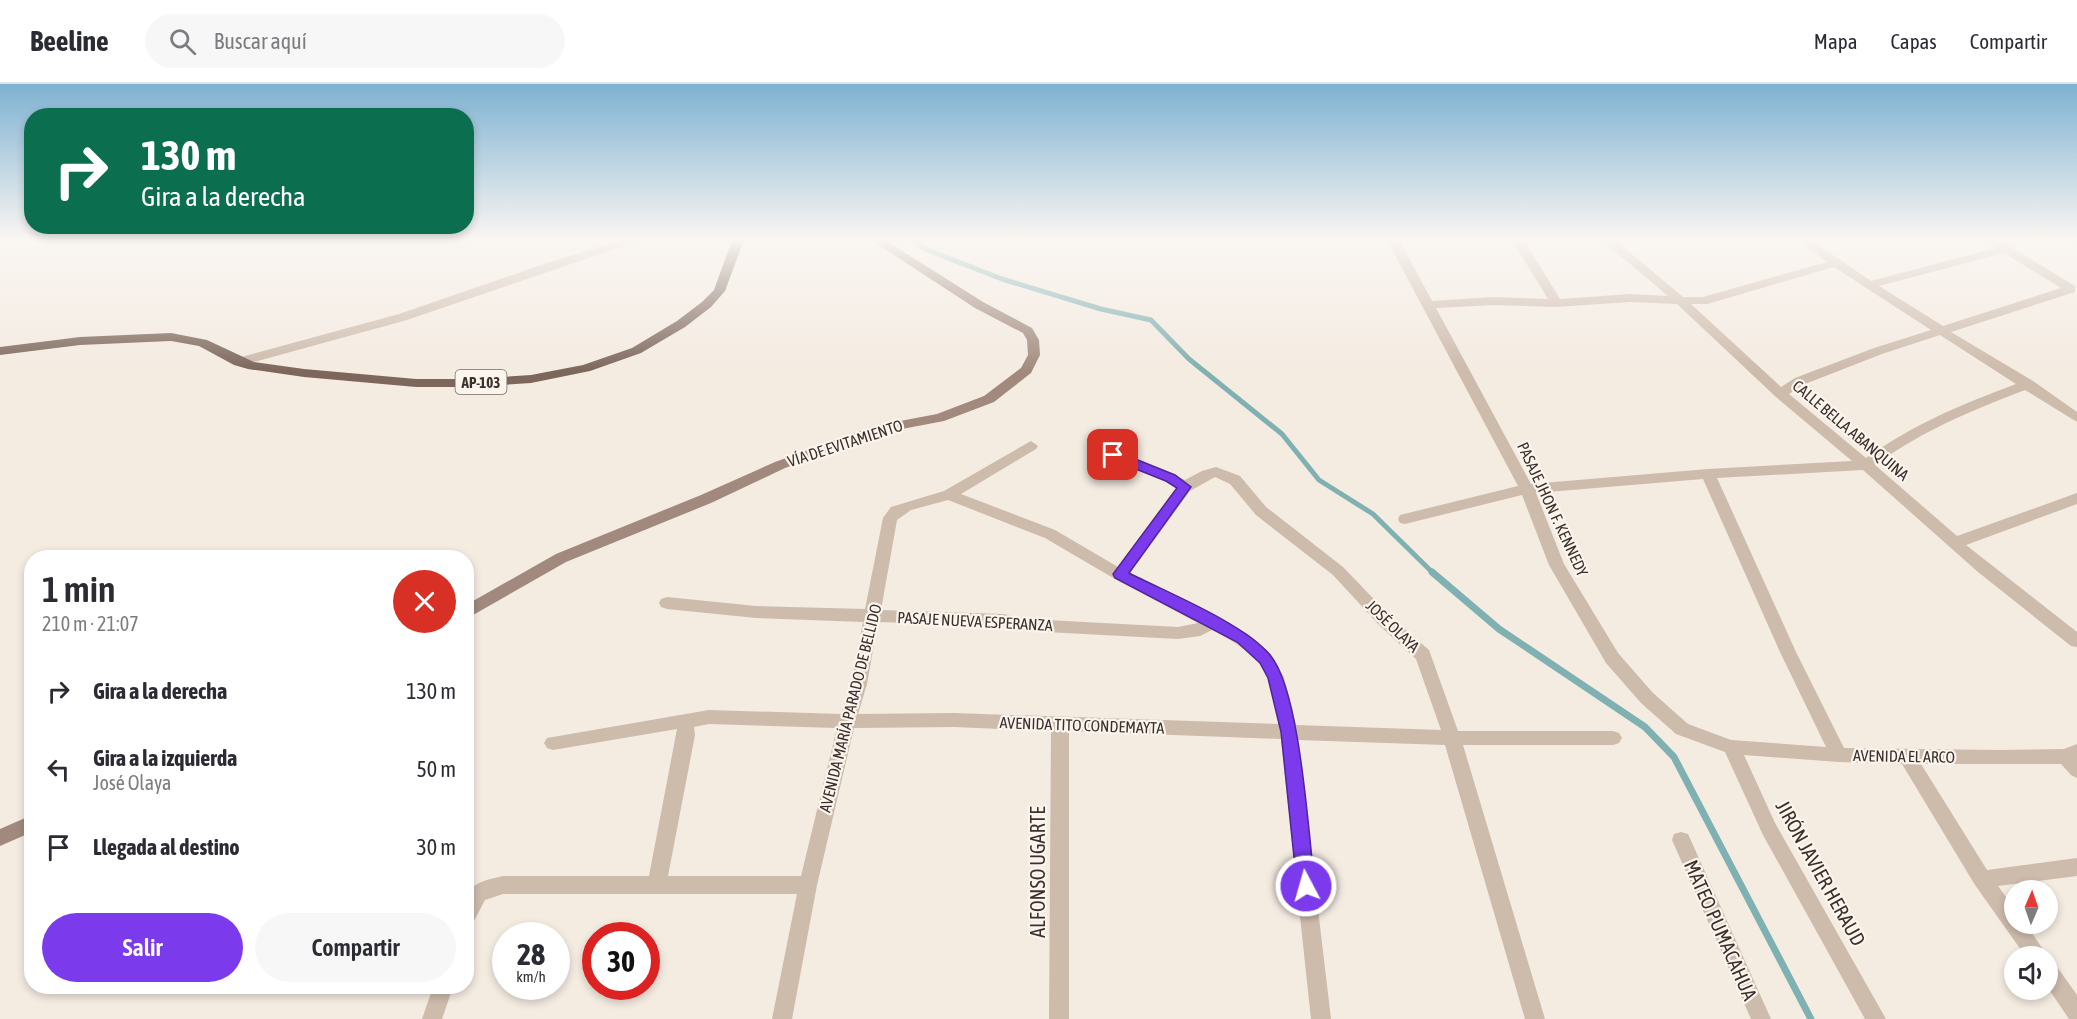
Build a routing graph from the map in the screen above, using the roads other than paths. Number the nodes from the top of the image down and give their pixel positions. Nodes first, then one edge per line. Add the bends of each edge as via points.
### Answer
1 (498, 284) edge
2 (723, 284) edge
3 (946, 284) edge
4 (1415, 284) edge
5 (1544, 284) edge
6 (1661, 284) edge
7 (1763, 284) edge
8 (1874, 284) edge
9 (2062, 284) edge
10 (1869, 285) joint
11 (1682, 301) junction
12 (1556, 303) junction
13 (1426, 305) junction
14 (1938, 331) junction
15 (0, 351) edge
16 (239, 362) junction
17 (2028, 384) junction
18 (1781, 394) junction
19 (2077, 418) edge
20 (1031, 446) dead end
21 (1113, 455) dead end
22 (1866, 465) junction
23 (1708, 474) junction
24 (1185, 487) junction
25 (1527, 489) junction
26 (949, 495) junction
27 (2077, 498) edge
28 (1405, 519) dead end
29 (1955, 543) junction
30 (1120, 574) junction
31 (667, 603) dead end
32 (474, 608) edge
33 (874, 616) junction
34 (1210, 622) junction
35 (2077, 641) edge
36 (685, 721) junction
37 (847, 721) junction
38 (1060, 724) junction
39 (1289, 732) junction
40 (1452, 738) junction
41 (1613, 738) dead end
42 (553, 743) dead end
43 (1731, 747) junction
44 (2071, 753) edge
45 (1839, 755) junction
46 (1907, 758) junction
47 (2077, 770) edge
48 (24, 828) edge
49 (0, 838) edge
50 (1681, 840) dead end
51 (2077, 867) edge
52 (1982, 879) junction
53 (657, 883) junction
54 (808, 885) junction
55 (474, 901) edge
56 (2030, 946) edge
57 (2058, 985) edge
58 (441, 994) edge
59 (2077, 1013) edge
60 (432, 1019) edge
61 (782, 1019) edge
62 (1059, 1019) edge
63 (1321, 1019) edge
64 (1536, 1019) edge
65 (1761, 1019) edge
66 (1876, 1019) edge

1 - 16 street via 403,317
2 - 16 main road, AP-103 via 709,302 652,344 614,361 524,379 417,383 363,380
3 - 32 main road, VÍA DE EVITAMIENTO via 1028,331 1033,340 1035,355 1026,370 989,399 939,418 879,429 780,465 706,500 561,558
4 - 13 street, PASAJE JHON F. KENNEDY
5 - 12 street
6 - 11 street, CALLE BELLA ABANQUINA
7 - 11 street via 1703,301
8 - 10 street
9 - 14 street via 2071,289
10 - 14 street
11 - 12 street via 1630,298
11 - 18 street, CALLE BELLA ABANQUINA
12 - 13 street
13 - 25 street, PASAJE JHON F. KENNEDY
14 - 17 street
14 - 18 street via 1800,381
15 - 16 main road, AP-103 via 80,341 171,338 203,344
17 - 19 street
17 - 22 street via 1945,416 1902,439
18 - 22 street, CALLE BELLA ABANQUINA
20 - 26 street, AVENIDA MARÍA PARADO DE BELLIDO
21 - 24 street
22 - 23 street
22 - 29 street, CALLE BELLA ABANQUINA
23 - 25 street
23 - 45 street
24 - 30 street
24 - 40 street, JOSÉ OLAYA via 1207,474 1227,475 1262,511 1338,571 1423,656
25 - 28 street
25 - 43 street, PASAJE JHON F. KENNEDY via 1557,565 1612,658 1647,698 1682,729
26 - 30 street via 1050,534
26 - 33 street, AVENIDA MARÍA PARADO DE BELLIDO via 907,506 890,518
27 - 29 street
29 - 35 street, CALLE BELLA ABANQUINA
30 - 34 street
31 - 33 street, PASAJE NUEVA ESPERANZA via 756,612
33 - 34 street, PASAJE NUEVA ESPERANZA via 1003,620 1028,625 1178,633 1200,630
33 - 37 street, AVENIDA MARÍA PARADO DE BELLIDO
34 - 39 street via 1242,638 1265,659 1276,677
36 - 37 street, AVENIDA TITO CONDEMAYTA via 738,717
36 - 42 street, AVENIDA TITO CONDEMAYTA
36 - 53 street via 686,735
37 - 38 street, AVENIDA TITO CONDEMAYTA
37 - 54 street, AVENIDA MARÍA PARADO DE BELLIDO
38 - 39 street, AVENIDA TITO CONDEMAYTA
38 - 62 street, ALFONSO UGARTE
39 - 40 street, AVENIDA TITO CONDEMAYTA
39 - 63 street
40 - 41 street, AVENIDA TITO CONDEMAYTA
40 - 64 street, JOSÉ OLAYA
43 - 45 street, AVENIDA EL ARCO
43 - 66 street, JIRÓN JAVIER HERAUD via 1769,829
44 - 46 street, AVENIDA EL ARCO
44 - 47 street
45 - 46 street, AVENIDA EL ARCO
46 - 52 street
48 - 49 main road
50 - 65 street, MATEO PUMACAHUA
51 - 52 street
52 - 56 street
53 - 54 street
53 - 55 street via 503,885 484,888
54 - 61 street, AVENIDA MARÍA PARADO DE BELLIDO
57 - 59 street
58 - 60 street

